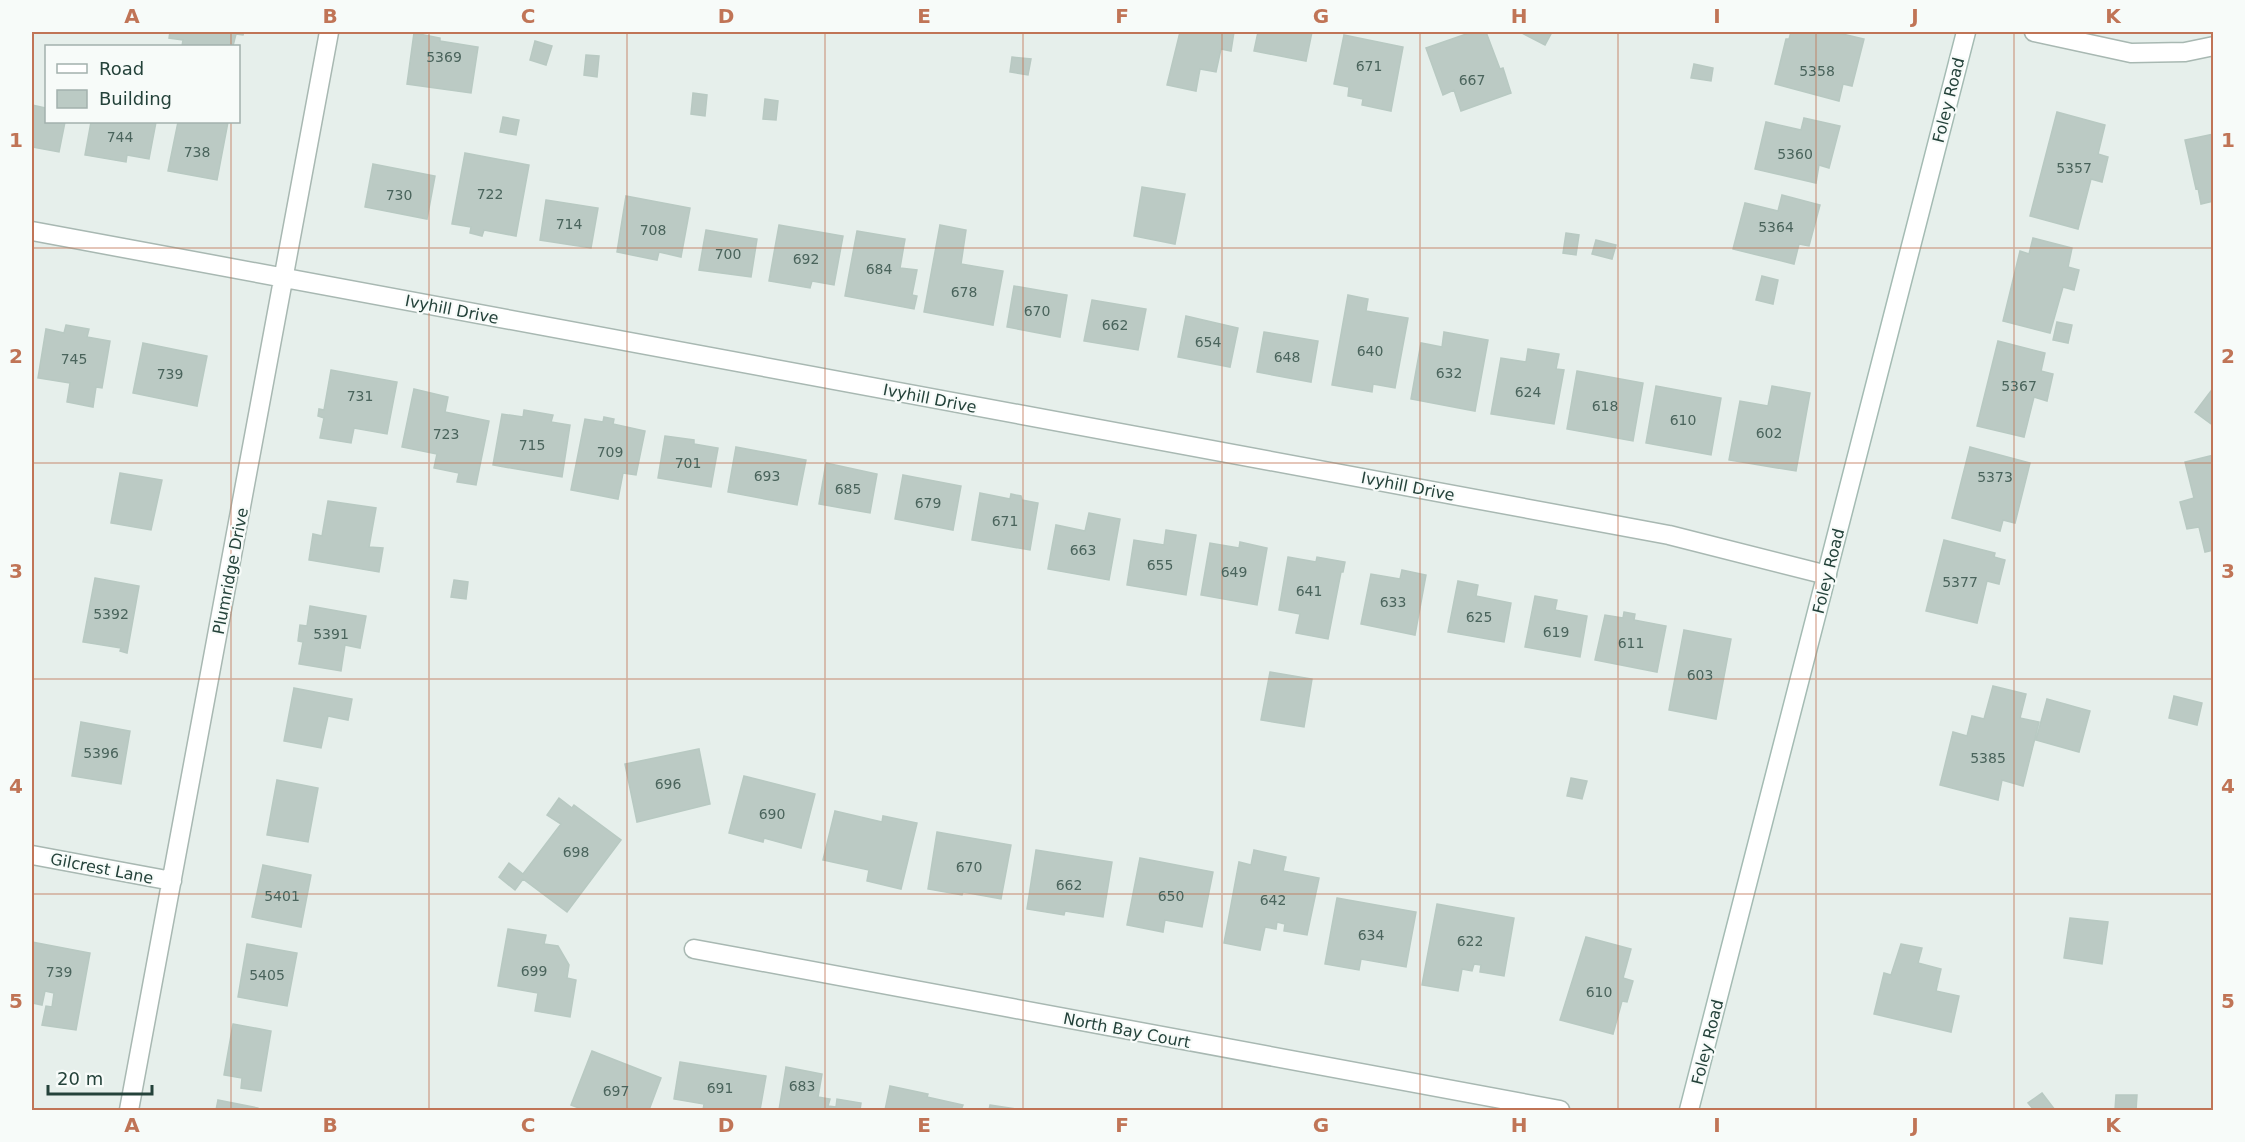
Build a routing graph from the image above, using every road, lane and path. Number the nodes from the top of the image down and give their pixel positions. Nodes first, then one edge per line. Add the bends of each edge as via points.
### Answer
1 (330, 32) edge
2 (1966, 32) edge
3 (2034, 32) edge
4 (2214, 46) edge
5 (32, 231) edge
6 (284, 278) junction
7 (1827, 576) junction
8 (32, 855) edge
9 (172, 881) junction
10 (694, 949) dead end
11 (129, 1110) edge
12 (1560, 1110) edge
13 (1689, 1110) edge

1 - 6 street, Plumridge Drive
2 - 7 street, Foley Road
3 - 4 street via 2131,54 2185,52
5 - 6 street, Ivyhill Drive
6 - 7 street, Ivyhill Drive via 1669,535
6 - 9 street, Plumridge Drive
7 - 13 street, Foley Road
8 - 9 street, Gilcrest Lane
9 - 11 street, Plumridge Drive
10 - 12 street, North Bay Court

